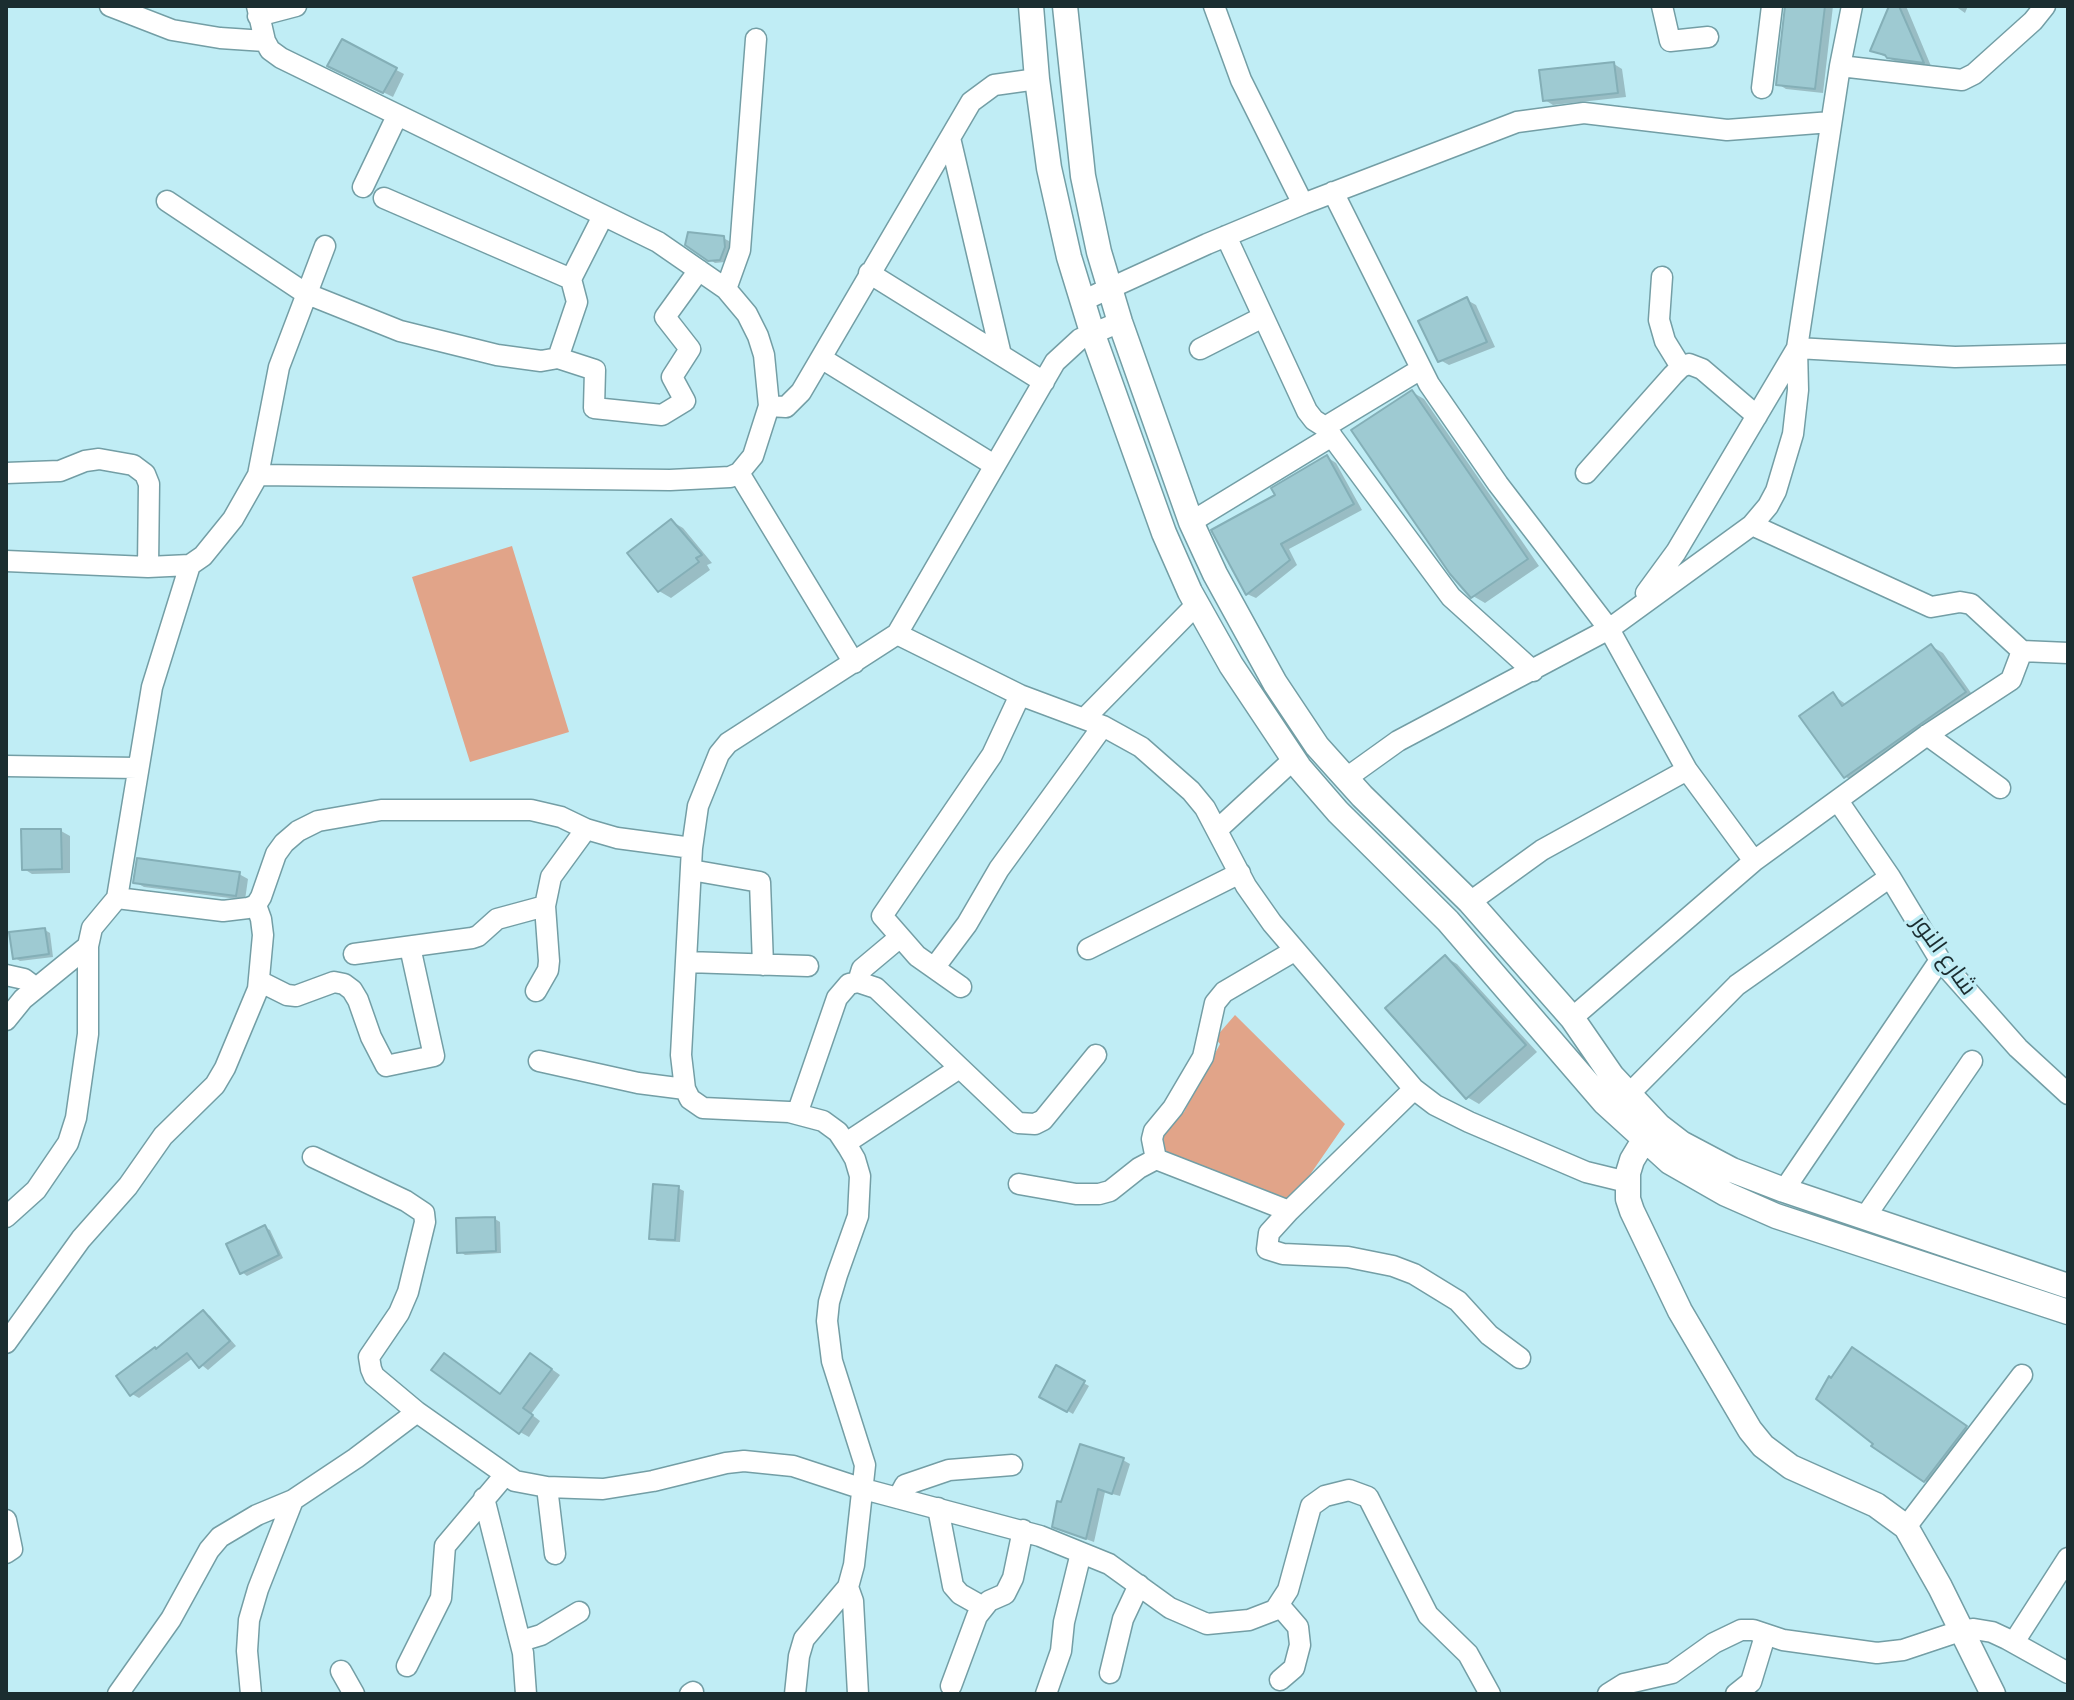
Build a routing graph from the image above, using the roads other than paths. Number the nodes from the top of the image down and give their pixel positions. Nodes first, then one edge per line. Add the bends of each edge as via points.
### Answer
1 (110, 6) edge
2 (296, 6) edge
3 (1031, 6) edge
4 (1065, 6) edge
5 (1214, 6) edge
6 (1662, 6) edge
7 (1772, 6) edge
8 (1852, 6) edge
9 (2045, 6) edge
10 (258, 11) edge
11 (1708, 37) dead end
12 (756, 39) dead end
13 (265, 41) junction
14 (1840, 66) junction
15 (1037, 79) junction
16 (1762, 88) dead end
17 (397, 116) junction
18 (1831, 122) junction
19 (950, 138) junction
20 (363, 187) dead end
21 (1333, 192) junction
22 (384, 198) dead end
23 (167, 201) dead end
24 (1303, 204) junction
25 (603, 216) junction
26 (1226, 236) junction
27 (325, 246) dead end
28 (699, 270) junction
29 (869, 273) junction
30 (1662, 277) dead end
31 (571, 279) junction
32 (726, 289) junction
33 (1109, 289) junction
34 (305, 293) junction
35 (1082, 301) junction
36 (1263, 317) junction
37 (1120, 322) junction
38 (1092, 332) junction
39 (1797, 348) junction
40 (1200, 349) dead end
41 (2068, 354) edge
42 (1001, 355) junction
43 (558, 358) junction
44 (821, 358) junction
45 (1681, 367) junction
46 (1421, 369) junction
47 (1044, 382) junction
48 (769, 406) junction
49 (1757, 416) junction
50 (1329, 432) junction
51 (994, 465) junction
52 (6, 473) edge
53 (739, 473) junction
54 (1586, 473) dead end
55 (258, 475) junction
56 (1191, 522) junction
57 (1752, 525) junction
58 (6, 561) edge
59 (190, 565) junction
60 (148, 567) junction
61 (1197, 604) junction
62 (1629, 614) junction
63 (1609, 629) junction
64 (897, 634) junction
65 (2022, 651) junction
66 (2068, 653) edge
67 (854, 663) junction
68 (1533, 671) junction
69 (1020, 695) junction
70 (1094, 722) junction
71 (1927, 735) junction
72 (1294, 759) junction
73 (6, 766) edge
74 (137, 768) junction
75 (1687, 770) junction
76 (1345, 779) junction
77 (2000, 788) dead end
78 (1838, 801) junction
79 (586, 829) junction
80 (1217, 830) junction
81 (692, 848) junction
82 (1754, 861) junction
83 (691, 870) junction
84 (1240, 873) junction
85 (1890, 877) junction
86 (117, 898) junction
87 (1470, 902) junction
88 (256, 905) junction
89 (545, 906) junction
90 (899, 938) junction
91 (88, 946) junction
92 (410, 947) junction
93 (1088, 949) dead end
94 (1294, 951) junction
95 (354, 954) dead end
96 (1940, 960) junction
97 (687, 962) junction
98 (763, 965) junction
99 (808, 966) dead end
100 (934, 968) junction
101 (6, 975) edge
102 (259, 981) junction
103 (858, 982) junction
104 (961, 987) dead end
105 (36, 988) junction
106 (536, 991) dead end
107 (1572, 1018) junction
108 (6, 1020) edge
109 (1096, 1055) dead end
110 (539, 1061) dead end
111 (1972, 1061) dead end
112 (958, 1069) junction
113 (685, 1089) junction
114 (1414, 1089) junction
115 (1629, 1094) junction
116 (2068, 1094) edge
117 (797, 1114) junction
118 (1644, 1140) junction
119 (846, 1143) junction
120 (313, 1157) dead end
121 (1156, 1159) junction
122 (1627, 1182) junction
123 (1019, 1184) dead end
124 (1784, 1190) junction
125 (1289, 1211) junction
126 (6, 1217) edge
127 (1865, 1217) junction
128 (2068, 1286) edge
129 (2068, 1312) edge
130 (6, 1343) edge
131 (1520, 1358) dead end
132 (2022, 1375) dead end
133 (417, 1412) junction
134 (1012, 1465) dead end
135 (505, 1475) junction
136 (547, 1487) junction
137 (860, 1488) junction
138 (484, 1498) junction
139 (898, 1498) junction
140 (293, 1500) junction
141 (938, 1508) junction
142 (6, 1520) edge
143 (1906, 1527) junction
144 (1023, 1530) junction
145 (9, 1551) edge
146 (1081, 1553) junction
147 (555, 1554) dead end
148 (2068, 1558) edge
149 (1139, 1585) junction
150 (848, 1587) junction
151 (1279, 1605) junction
152 (983, 1607) junction
153 (579, 1612) dead end
154 (1960, 1631) junction
155 (1765, 1636) junction
156 (521, 1641) junction
157 (2014, 1642) junction
158 (407, 1666) dead end
159 (341, 1671) dead end
160 (1110, 1673) dead end
161 (2068, 1673) edge
162 (1280, 1680) dead end
163 (951, 1686) dead end
164 (118, 1694) edge
165 (251, 1694) edge
166 (354, 1694) edge
167 (526, 1694) edge
168 (795, 1694) edge
169 (858, 1694) edge
170 (1046, 1694) edge
171 (1489, 1694) edge
172 (1608, 1694) edge
173 (1736, 1694) edge
174 (1993, 1694) edge

1 - 13 street via 172,30
2 - 10 street
3 - 15 main road
4 - 33 main road via 1083,176
5 - 24 street via 1241,80
6 - 11 street via 1670,41
7 - 16 street
8 - 14 street
9 - 14 street via 1962,80
10 - 13 street
12 - 32 street via 740,250
13 - 17 street via 281,58
14 - 18 street
15 - 19 street via 982,92
15 - 35 main road via 1049,168
17 - 20 street
17 - 25 street
18 - 21 street via 1727,130 1605,114 1539,117
18 - 39 street
19 - 29 street
19 - 42 street
21 - 24 street
21 - 46 street
22 - 31 street
23 - 34 street
24 - 26 street
25 - 28 street via 658,242
25 - 31 street
26 - 33 street
26 - 36 street
27 - 34 street
28 - 32 street
28 - 43 street via 665,317 690,349 672,377 685,401 662,415 594,408 595,370
29 - 42 street
29 - 44 street
30 - 45 street via 1659,320
31 - 43 street via 577,302
32 - 48 street via 758,336
33 - 35 street
33 - 37 main road
34 - 43 street via 414,335 497,355
34 - 55 street via 279,367
35 - 38 main road
36 - 40 street
36 - 50 street via 1307,411
37 - 38 street
37 - 56 main road
38 - 47 street via 1055,362
38 - 61 main road via 1164,533
39 - 41 street via 1955,357
39 - 49 street
39 - 57 street via 1793,434 1776,491
42 - 47 street
44 - 48 street via 794,402
44 - 51 street
45 - 49 street via 1702,369
45 - 54 street
46 - 50 street
46 - 63 street via 1498,484
47 - 51 street
48 - 53 street via 753,456
49 - 62 street via 1666,568
50 - 56 street
50 - 68 street via 1451,597
51 - 64 street
52 - 60 street via 45,473 99,459 133,465 149,484
53 - 55 street via 702,480
53 - 67 street
55 - 59 street via 213,545
56 - 76 main road via 1275,683
57 - 62 street
57 - 65 street via 1931,607 1971,604
58 - 60 street
59 - 60 street
59 - 74 street via 152,687
61 - 70 street
61 - 72 main road
62 - 63 street
63 - 68 street
63 - 75 street
64 - 67 street
64 - 69 street
65 - 66 street
65 - 71 street via 2011,680
67 - 81 street via 722,750 698,806
68 - 76 street via 1398,741
69 - 70 street
69 - 90 street via 992,755 882,916
70 - 80 street via 1141,747 1172,774 1205,808
70 - 100 street
71 - 77 street
71 - 78 street
72 - 80 street
72 - 118 main road
73 - 74 street
74 - 86 street
75 - 82 street
75 - 87 street via 1542,850
76 - 87 main road
78 - 82 street
78 - 85 street, شارع النور
79 - 81 street
79 - 88 street via 545,812 518,810 381,810 335,817 318,821 284,843
79 - 89 street via 551,877
80 - 84 street
81 - 83 street
82 - 107 street
83 - 97 street
83 - 98 street via 760,882
84 - 93 street
84 - 94 street
85 - 96 street, شارع النور
85 - 115 street via 1737,985
86 - 88 street via 223,911
86 - 91 street via 92,928
87 - 107 main road
88 - 102 street via 263,935
89 - 92 street via 497,919 472,938
89 - 106 street via 549,961
90 - 100 street
90 - 103 street via 862,969
91 - 105 street
91 - 126 street via 88,1034 76,1118 68,1143 36,1190
92 - 95 street
92 - 102 street via 434,1056 386,1066 358,1000 344,984 334,982 296,996
94 - 114 street
94 - 121 street via 1224,992 1215,1003 1203,1057 1154,1131
96 - 116 street, شارع النور via 2018,1048
96 - 124 street
97 - 98 street
97 - 113 street via 681,1055
98 - 99 street
100 - 104 street
101 - 105 street
102 - 130 street via 215,1085 163,1136
103 - 112 street via 876,988
103 - 117 street via 837,998
105 - 108 street
107 - 115 main road
109 - 112 street via 1035,1124 1018,1123
110 - 113 street
111 - 127 street
112 - 119 street
113 - 117 street via 703,1108
114 - 122 street via 1469,1122 1586,1172
114 - 125 street
115 - 124 main road via 1681,1143
117 - 119 street via 823,1121
118 - 122 main road
118 - 129 main road via 1693,1177 1776,1216
119 - 137 street via 860,1176 860,1198 827,1321 832,1361 865,1465
120 - 133 street via 424,1213 408,1292 369,1357 374,1376
121 - 123 street via 1099,1194
121 - 125 street
122 - 143 main road via 1632,1211 1664,1280 1750,1430 1791,1467 1876,1505
124 - 127 main road
125 - 131 street via 1269,1233 1267,1249 1348,1257 1414,1274 1458,1301 1489,1335
127 - 128 main road
132 - 143 street
133 - 135 street
133 - 140 street
134 - 139 street via 949,1470 905,1485
135 - 136 street
135 - 138 street
136 - 137 street via 629,1486 744,1461 793,1466
136 - 147 street
137 - 139 street
137 - 150 street
138 - 156 street
138 - 158 street via 445,1546 441,1598
139 - 141 street
140 - 164 street via 220,1537
140 - 165 street via 249,1620
141 - 144 street
141 - 152 street via 953,1586
142 - 145 street
143 - 154 main road
144 - 146 street
144 - 152 street via 1005,1594
146 - 149 street
146 - 170 street via 1061,1651
148 - 157 street
149 - 151 street via 1170,1608 1207,1624 1249,1620
149 - 160 street via 1123,1619
150 - 168 street via 804,1639
150 - 169 street
151 - 162 street via 1298,1627 1300,1645 1294,1668
151 - 171 street via 1311,1506 1339,1491 1359,1492 1380,1516 1428,1615 1468,1654
152 - 163 street
153 - 156 street
154 - 155 street via 1877,1653
154 - 157 street via 1992,1632
154 - 174 main road
155 - 172 street via 1741,1630 1672,1673 1624,1684
155 - 173 street via 1751,1682
156 - 167 street
157 - 161 street
159 - 166 street

